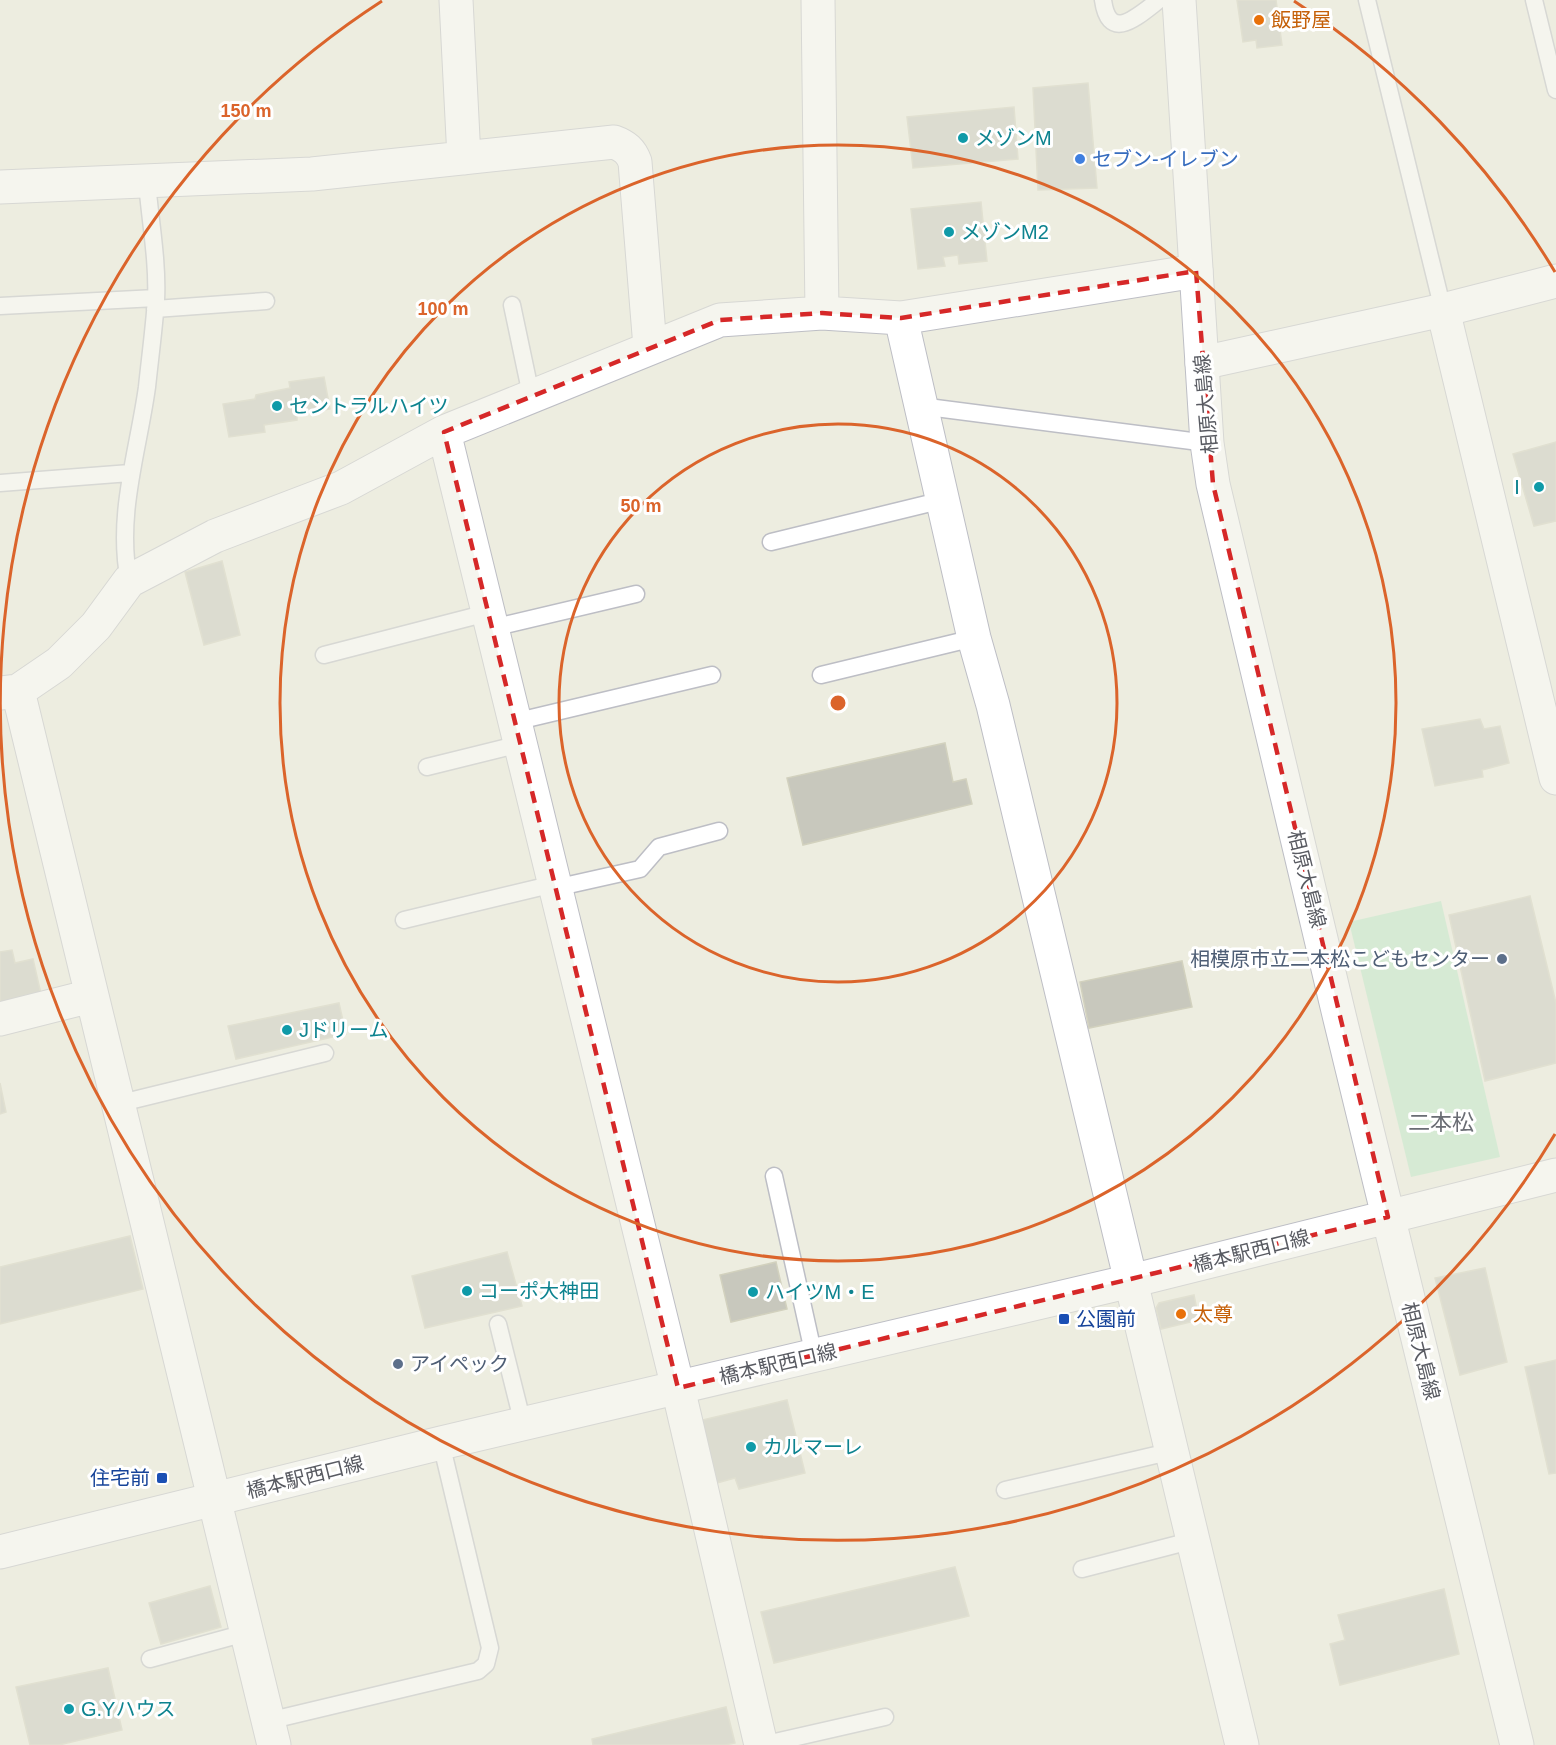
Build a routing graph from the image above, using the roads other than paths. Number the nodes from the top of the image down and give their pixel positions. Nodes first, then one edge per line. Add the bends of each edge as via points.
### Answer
1 (456, 0) edge
2 (818, 0) edge
3 (1103, 0) edge
4 (1159, 0) edge
5 (1179, 0) edge
6 (1367, 0) edge
7 (1534, 0) edge
8 (1556, 90) edge
9 (464, 158) junction
10 (147, 182) junction
11 (0, 187) edge
12 (1196, 271) junction
13 (1556, 281) edge
14 (266, 301) dead end
15 (155, 304) junction
16 (512, 305) dead end
17 (0, 306) edge
18 (1443, 309) junction
19 (822, 313) junction
20 (901, 318) junction
21 (650, 347) junction
22 (1202, 363) junction
23 (531, 395) junction
24 (920, 406) junction
25 (444, 432) junction
26 (1207, 443) junction
27 (130, 474) junction
28 (0, 483) edge
29 (944, 500) junction
30 (771, 542) dead end
31 (129, 581) junction
32 (636, 594) dead end
33 (490, 621) junction
34 (974, 638) junction
35 (324, 655) dead end
36 (712, 675) dead end
37 (821, 675) dead end
38 (9, 692) edge
39 (517, 733) junction
40 (427, 767) dead end
41 (1556, 778) edge
42 (719, 831) dead end
43 (554, 886) junction
44 (404, 920) dead end
45 (91, 996) junction
46 (0, 1019) edge
47 (325, 1053) dead end
48 (117, 1104) junction
49 (1556, 1175) edge
50 (774, 1176) dead end
51 (1388, 1217) junction
52 (1131, 1281) junction
53 (498, 1324) dead end
54 (814, 1356) junction
55 (678, 1388) junction
56 (523, 1424) junction
57 (441, 1443) junction
58 (1173, 1451) junction
59 (1005, 1490) dead end
60 (214, 1500) junction
61 (1194, 1540) junction
62 (0, 1551) edge
63 (1082, 1569) dead end
64 (249, 1632) junction
65 (150, 1659) dead end
66 (885, 1717) dead end
67 (271, 1733) edge
68 (761, 1745) edge
69 (1242, 1745) edge
70 (1517, 1745) edge

1 - 9 street
2 - 19 street
3 - 4 lane via 1105,15 1118,24 1128,23
5 - 12 street, 相原大島線
6 - 18 lane
7 - 8 lane
9 - 10 street via 312,174
9 - 21 street via 614,142 631,153 635,162
10 - 11 street
10 - 15 lane
12 - 20 street
12 - 22 street, 相原大島線
13 - 18 street
14 - 15 lane
15 - 17 lane
15 - 27 lane via 146,389
16 - 23 lane
18 - 22 street
18 - 41 street
19 - 20 street
19 - 21 street via 720,320
20 - 24 street
21 - 23 street
22 - 26 street, 相原大島線
23 - 25 street
24 - 26 lane
24 - 29 street
25 - 31 street via 341,488 215,536
25 - 33 street
26 - 51 street, 相原大島線 via 1222,525
27 - 28 lane
27 - 31 lane via 124,554
29 - 30 lane
29 - 34 street
31 - 38 street via 59,663
32 - 33 lane
33 - 35 lane
33 - 39 street
34 - 37 lane
34 - 52 street
36 - 39 lane
38 - 45 street
39 - 40 lane
39 - 43 street
42 - 43 lane via 659,847 640,869
43 - 44 lane
43 - 55 street
45 - 46 street
45 - 48 street
47 - 48 lane
48 - 60 street
49 - 51 street, 橋本駅西口線
50 - 54 lane
51 - 52 street, 橋本駅西口線
51 - 70 street, 相原大島線
52 - 54 street, 橋本駅西口線
52 - 58 street
53 - 56 lane
54 - 55 street, 橋本駅西口線
55 - 56 street, 橋本駅西口線
55 - 68 street
56 - 57 street, 橋本駅西口線
57 - 60 street, 橋本駅西口線
57 - 67 lane via 490,1648 486,1664 478,1671
58 - 59 lane
58 - 61 street
60 - 62 street, 橋本駅西口線
60 - 64 street
61 - 63 lane
61 - 69 street
64 - 65 lane
64 - 67 street
66 - 68 lane

